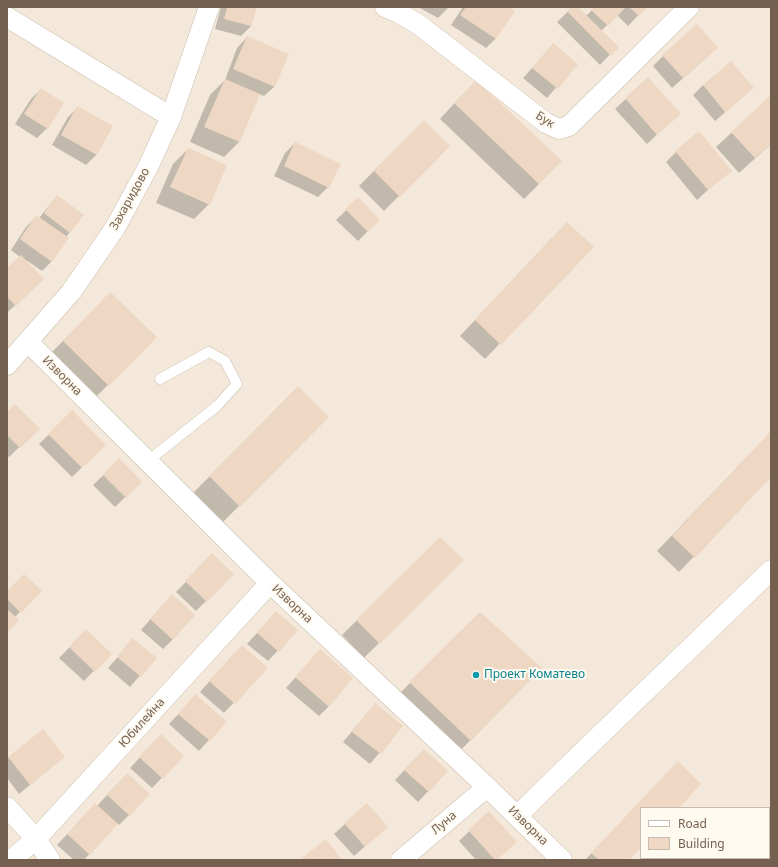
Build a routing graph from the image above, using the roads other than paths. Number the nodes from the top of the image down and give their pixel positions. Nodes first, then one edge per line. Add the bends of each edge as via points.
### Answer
1 (209, 7) edge
2 (385, 7) edge
3 (689, 7) edge
4 (7, 16) edge
5 (171, 117) junction
6 (28, 342) junction
7 (7, 365) edge
8 (160, 379) dead end
9 (148, 461) junction
10 (771, 570) edge
11 (270, 583) junction
12 (487, 787) junction
13 (7, 807) edge
14 (517, 816) junction
15 (36, 839) junction
16 (11, 860) edge
17 (50, 860) edge
18 (401, 860) edge
19 (562, 860) edge

1 - 5 street, Захаридово
2 - 3 street, Бук via 418,24 546,123 559,129 569,126
4 - 5 street
5 - 6 street, Захаридово via 148,167 114,228 72,292
6 - 7 street, Захаридово
6 - 9 street, Изворна
8 - 9 lane via 209,352 225,362 237,384 217,406
9 - 11 street, Изворна
10 - 14 street via 669,670 610,723
11 - 12 street, Изворна
11 - 15 street, Юбилейна
12 - 14 street, Изворна
12 - 18 street, Луна
13 - 15 street
14 - 19 street, Изворна
15 - 16 street, Юбилейна
15 - 17 street

